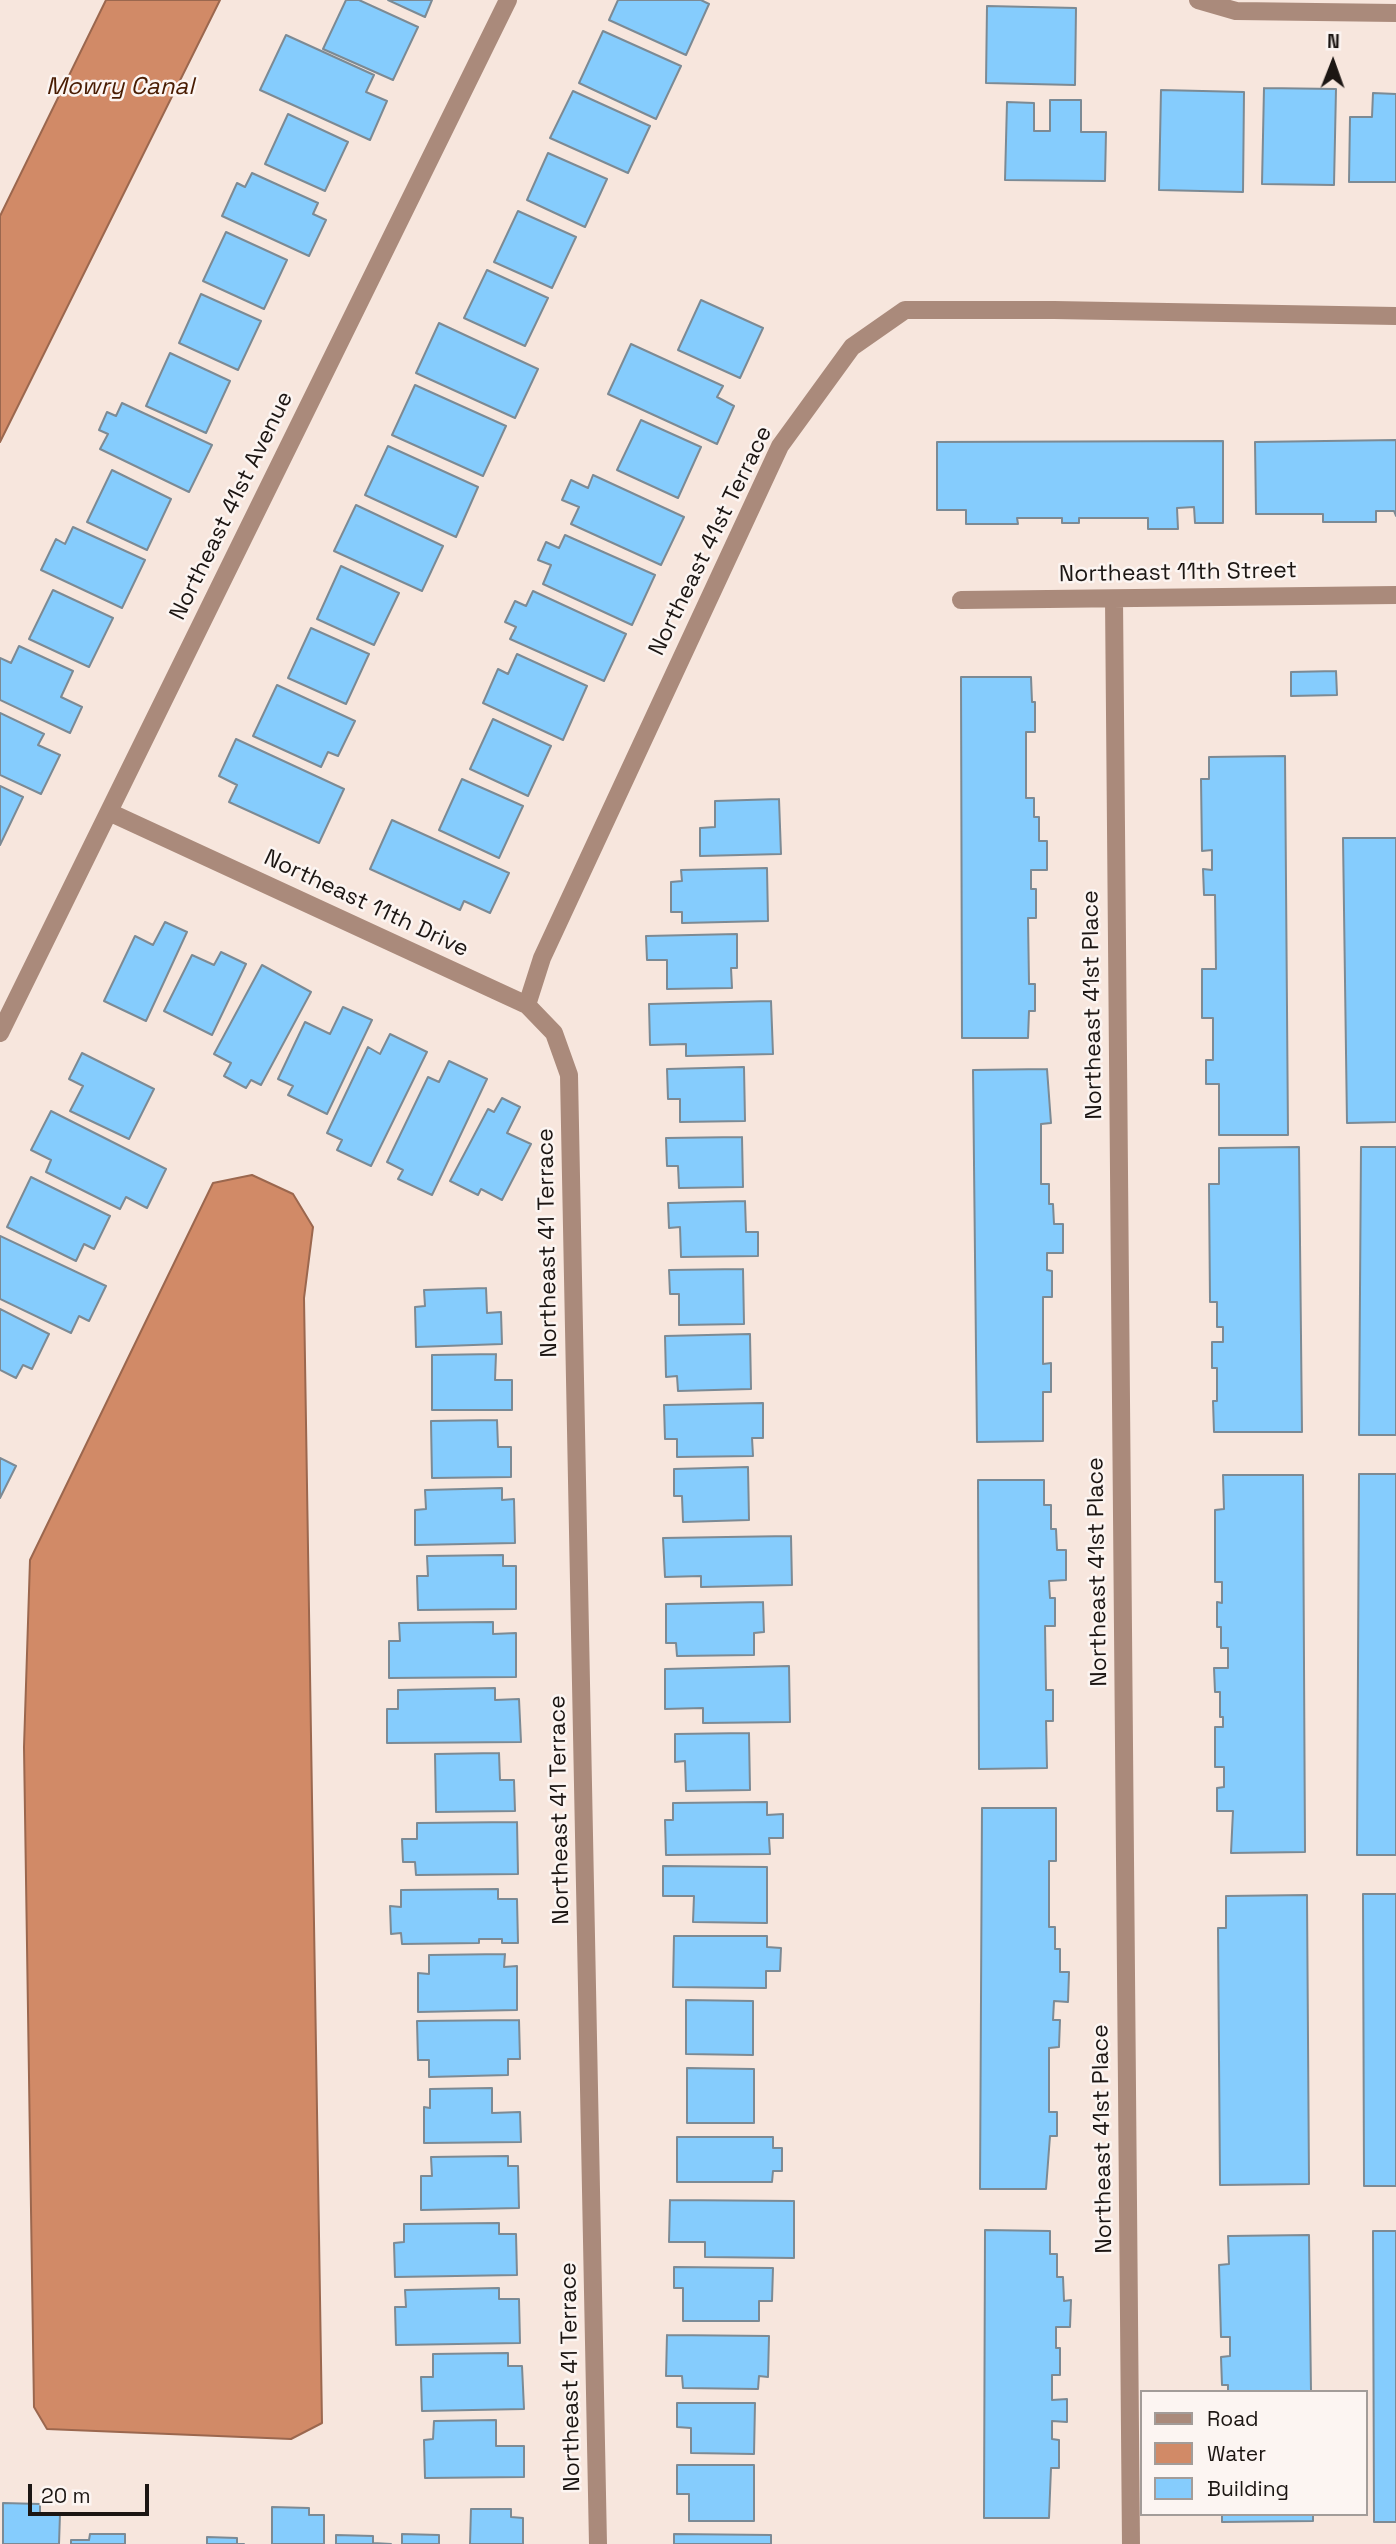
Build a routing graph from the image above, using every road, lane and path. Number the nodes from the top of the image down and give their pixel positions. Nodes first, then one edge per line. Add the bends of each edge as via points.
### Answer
1 (508, 0) edge
2 (1198, 0) edge
3 (1396, 13) edge
4 (1396, 316) edge
5 (1396, 595) edge
6 (1114, 599) junction
7 (961, 600) dead end
8 (109, 812) junction
9 (527, 1005) junction
10 (0, 1033) edge
11 (569, 1075) joint
12 (598, 2544) edge
13 (1131, 2544) edge

1 - 8 street, Northeast 41st Avenue
2 - 3 street via 1236,11
4 - 9 street, Northeast 41st Terrace via 905,310 852,346 780,446 542,958
5 - 6 street, Northeast 11th Street
6 - 7 street, Northeast 11th Street
6 - 13 street, Northeast 41st Place
8 - 9 street, Northeast 11th Drive
8 - 10 street, Northeast 41st Avenue
9 - 11 street, Northeast 11th Drive via 554,1033
11 - 12 street, Northeast 41 Terrace

